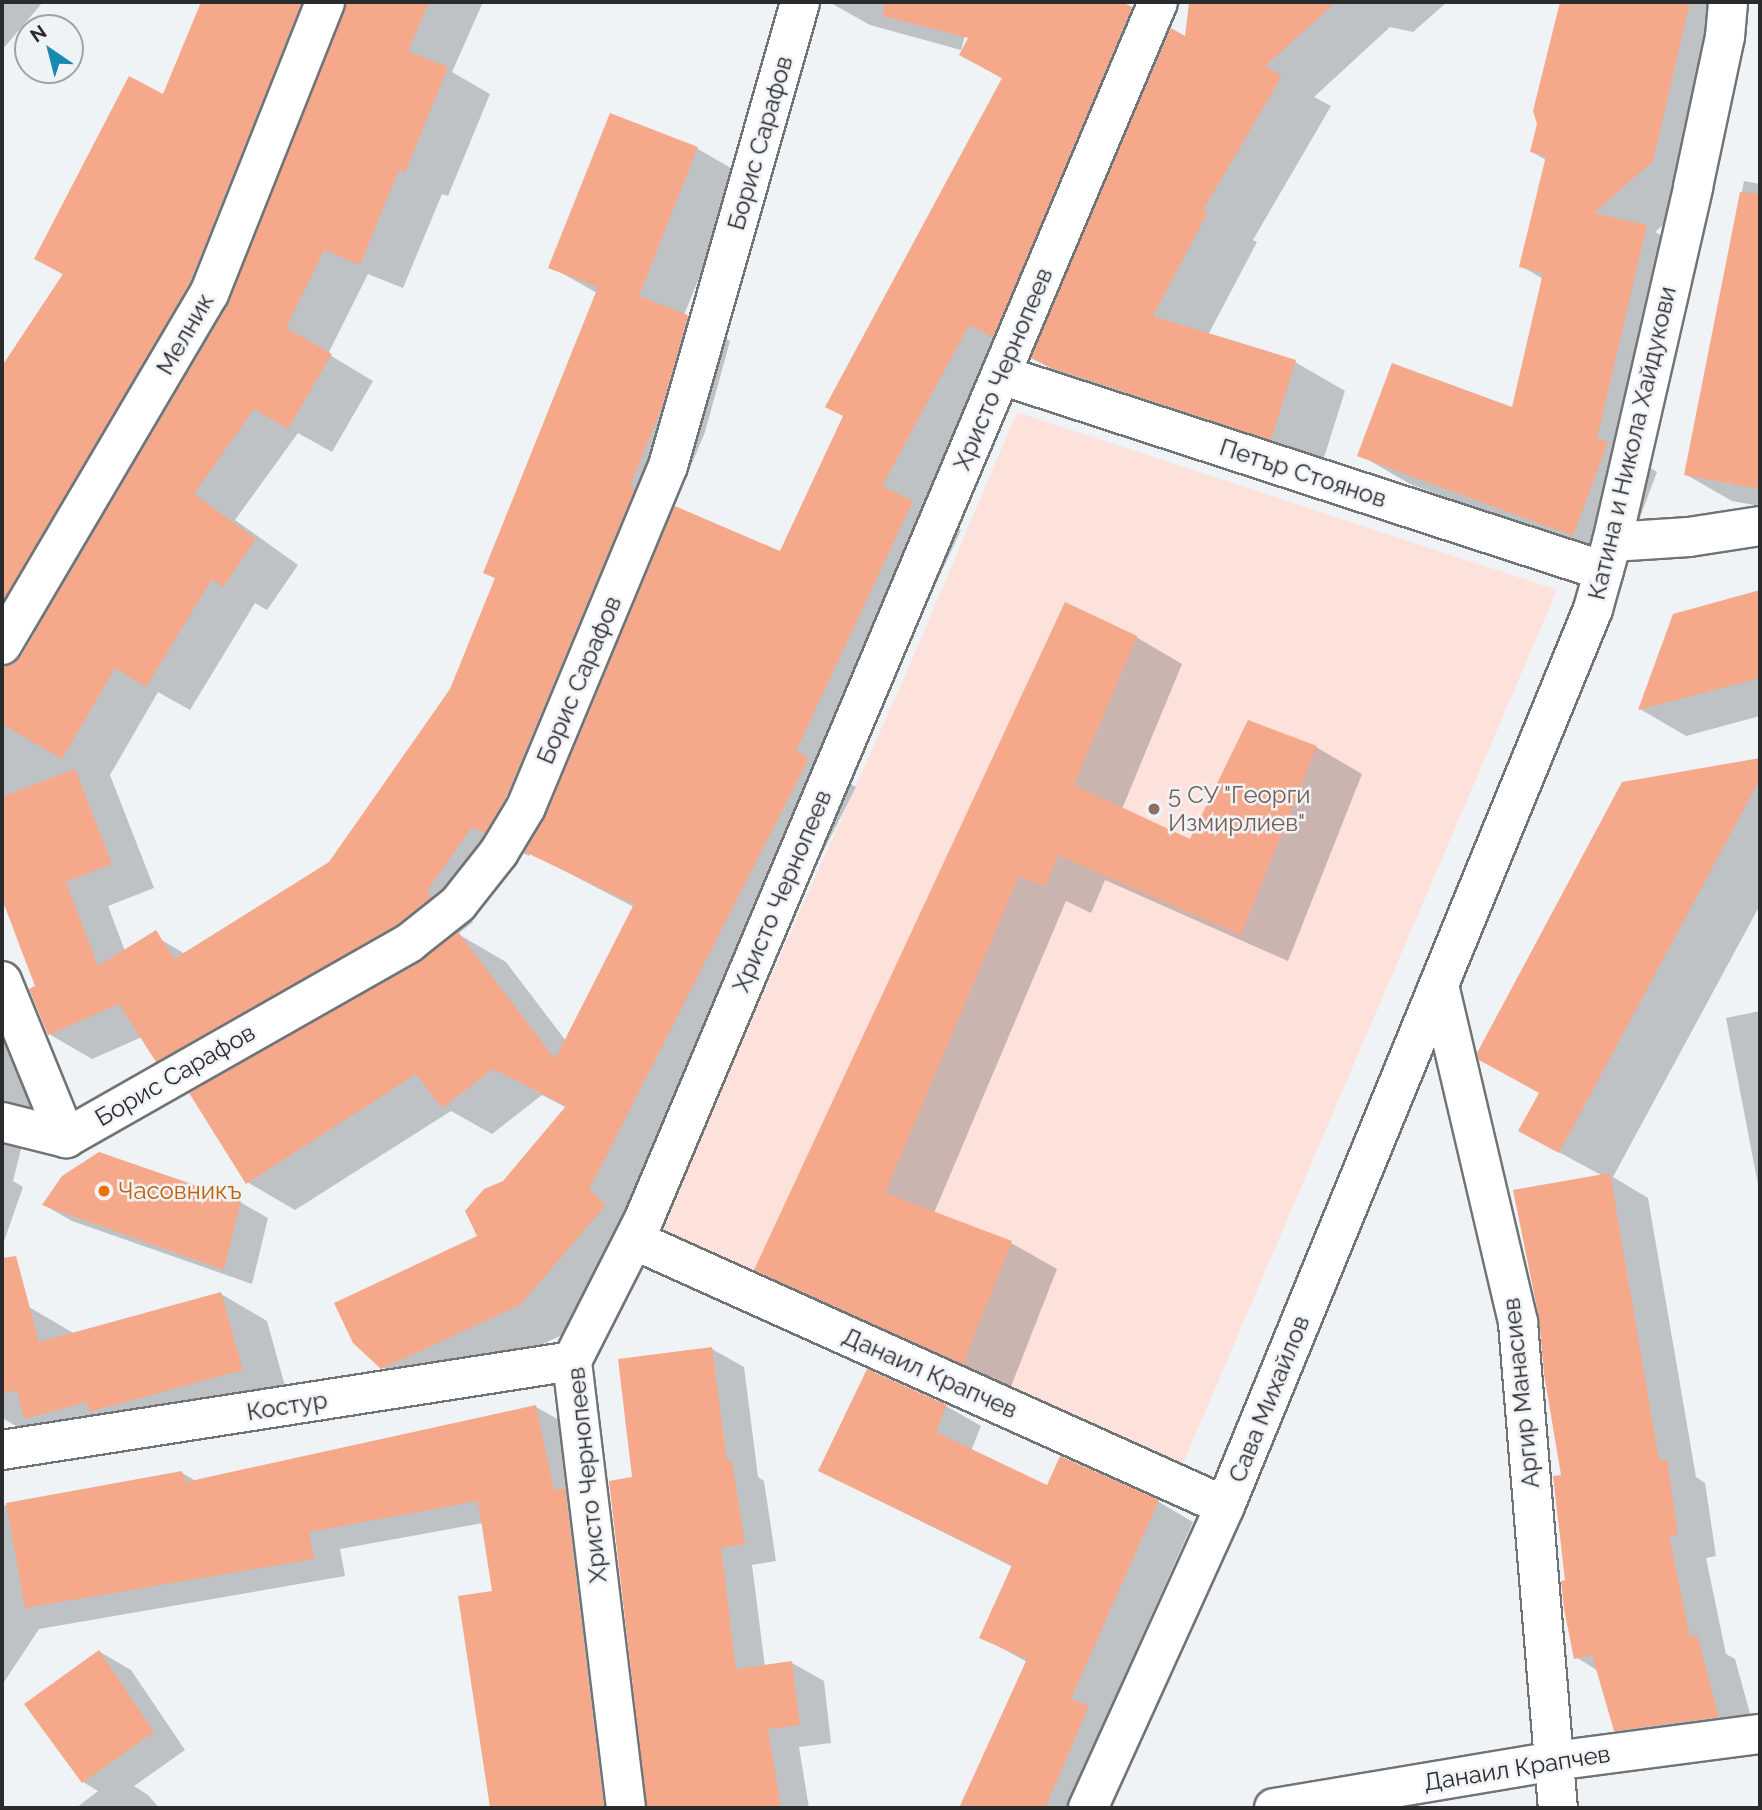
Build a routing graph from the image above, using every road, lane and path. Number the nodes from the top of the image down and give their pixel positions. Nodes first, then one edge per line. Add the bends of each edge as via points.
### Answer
1 (325, 2) edge
2 (800, 2) edge
3 (1158, 2) edge
4 (1728, 2) edge
5 (1001, 375) junction
6 (1760, 526) edge
7 (1608, 556) junction
8 (2, 645) edge
9 (2, 981) edge
10 (1439, 985) junction
11 (2, 1122) edge
12 (66, 1138) junction
13 (634, 1240) junction
14 (572, 1361) junction
15 (2, 1450) edge
16 (1225, 1506) junction
17 (1760, 1734) edge
18 (1554, 1761) junction
19 (626, 1808) edge
20 (1088, 1808) edge
21 (1274, 1808) edge
22 (1558, 1808) edge

1 - 8 street, Мелник via 209,294
2 - 12 street, Борис Сарафов via 668,466 526,807 499,852 458,904 409,943
3 - 5 street, Христо Чернопеев
4 - 7 street, Катина и Никола Хайдукови via 1719,64
5 - 7 street, Петър Стоянов
5 - 13 street, Христо Чернопеев
6 - 7 street
7 - 10 street, Катина и Никола Хайдукови via 1593,609
9 - 12 street
10 - 16 street, Сава Михайлов
10 - 18 street, Аргир Манасиев via 1518,1323
11 - 12 street
13 - 14 street, Христо Чернопеев
13 - 16 street, Данаил Крапчев
14 - 15 street, Костур
14 - 19 street, Христо Чернопеев
16 - 20 street, Сава Михайлов
17 - 18 street, Данаил Крапчев
18 - 21 street, Данаил Крапчев
18 - 22 street, Аргир Манасиев

